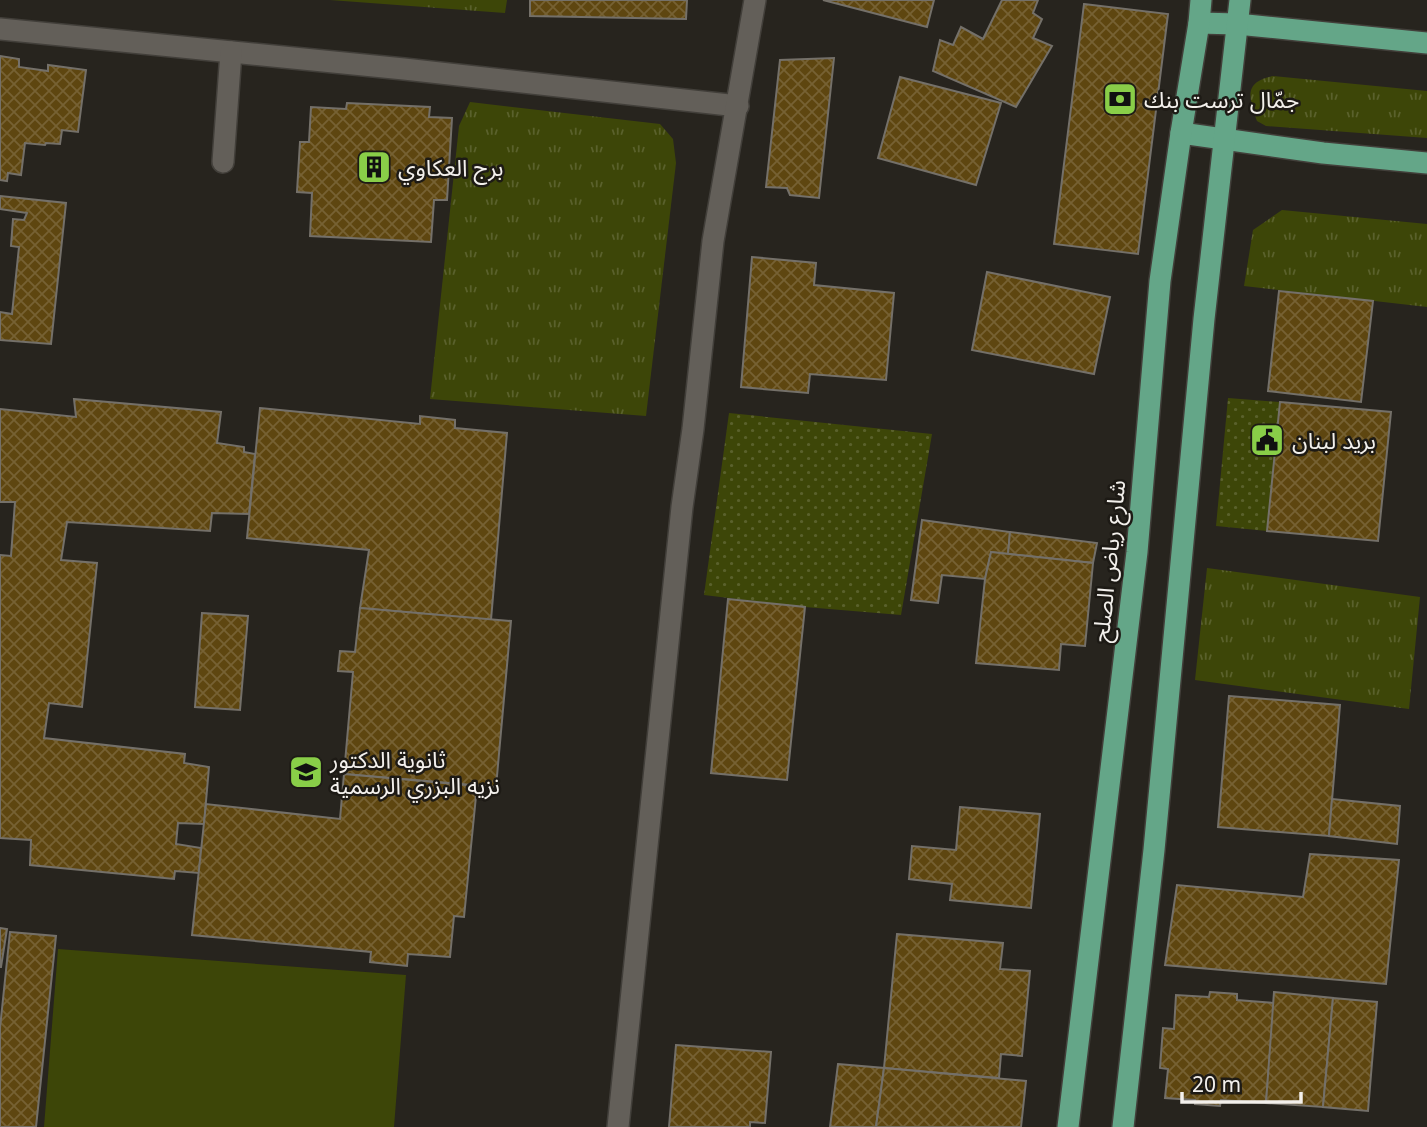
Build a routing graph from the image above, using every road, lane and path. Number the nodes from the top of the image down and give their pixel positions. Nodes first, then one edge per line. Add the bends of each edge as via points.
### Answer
1 (755, 0) edge
2 (1201, 0) edge
3 (1240, 0) edge
4 (1199, 23) junction
5 (1237, 24) junction
6 (0, 29) edge
7 (1427, 43) edge
8 (231, 52) junction
9 (738, 106) junction
10 (1181, 134) junction
11 (1224, 140) junction
12 (223, 162) dead end
13 (1427, 163) edge
14 (618, 1127) edge
15 (1068, 1127) edge
16 (1123, 1127) edge

1 - 9 street
2 - 4 main road, شارع رياض الصلح
3 - 5 main road
4 - 5 main road
4 - 10 main road, شارع رياض الصلح
5 - 7 main road
5 - 11 main road
6 - 8 street
8 - 9 street
8 - 12 street
9 - 14 street via 713,241
10 - 11 main road
10 - 15 main road, شارع رياض الصلح via 1160,281 1138,552
11 - 13 main road
11 - 16 main road

